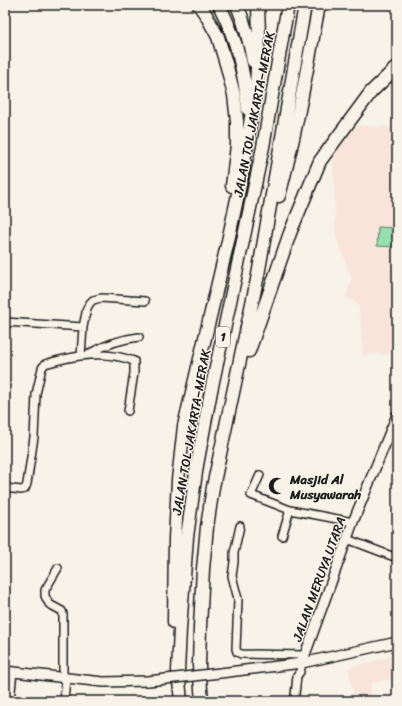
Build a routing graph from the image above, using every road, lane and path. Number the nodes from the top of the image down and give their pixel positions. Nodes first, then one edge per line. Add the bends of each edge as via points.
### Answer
1 (199, 5) edge
2 (219, 5) edge
3 (237, 5) edge
4 (258, 5) edge
5 (288, 5) edge
6 (305, 5) edge
7 (319, 5) edge
8 (397, 67) edge
9 (256, 86) junction
10 (249, 132) junction
11 (228, 241) junction
12 (258, 275) junction
13 (145, 301) dead end
14 (5, 322) edge
15 (83, 327) junction
16 (139, 337) dead end
17 (85, 355) junction
18 (235, 389) junction
19 (128, 411) dead end
20 (397, 415) edge
21 (260, 475) dead end
22 (5, 488) edge
23 (290, 510) junction
24 (353, 522) junction
25 (240, 526) dead end
26 (282, 536) dead end
27 (347, 539) junction
28 (397, 558) edge
29 (58, 568) dead end
30 (397, 642) edge
31 (303, 659) junction
32 (9, 672) edge
33 (178, 672) junction
34 (65, 678) junction
35 (295, 695) dead end
36 (10, 701) edge
37 (64, 701) edge
38 (69, 701) edge
39 (181, 701) edge
40 (202, 701) edge

1 - 11 highway via 218,38 234,95 238,121
2 - 10 highway via 232,33 242,65
3 - 9 highway via 251,50
4 - 9 highway
5 - 33 highway, JALAN TOL JAKARTA–MERAK / 1 via 263,146 197,465 187,537
6 - 12 highway, 1
7 - 12 highway via 292,144
8 - 18 highway via 371,92 320,161 290,233
9 - 10 highway
10 - 11 highway
11 - 33 highway via 184,426 178,480 174,606
12 - 18 highway, 1
13 - 15 street via 100,298 93,300 87,308
14 - 15 street
15 - 17 street
16 - 17 street via 103,346
17 - 19 street via 109,354 134,361
17 - 22 street via 45,364 42,368 36,394 34,437 27,484 25,489 21,490
18 - 40 highway, 1 via 213,487 207,528 200,628 199,666
20 - 24 main road, JALAN MERUYA UTARA
21 - 23 street via 251,495
23 - 24 street
23 - 26 street
24 - 27 main road, JALAN MERUYA UTARA
25 - 31 street via 232,576 238,599 237,652
27 - 28 street
27 - 31 main road, JALAN MERUYA UTARA
29 - 34 street via 45,594 49,604 63,614
30 - 31 main road
31 - 34 main road, bridge via 220,673 148,681 103,682
31 - 35 street via 297,676
32 - 34 main road
32 - 36 street
33 - 39 highway, JALAN TOL JAKARTA–MERAK / 1
34 - 37 street
37 - 38 street

